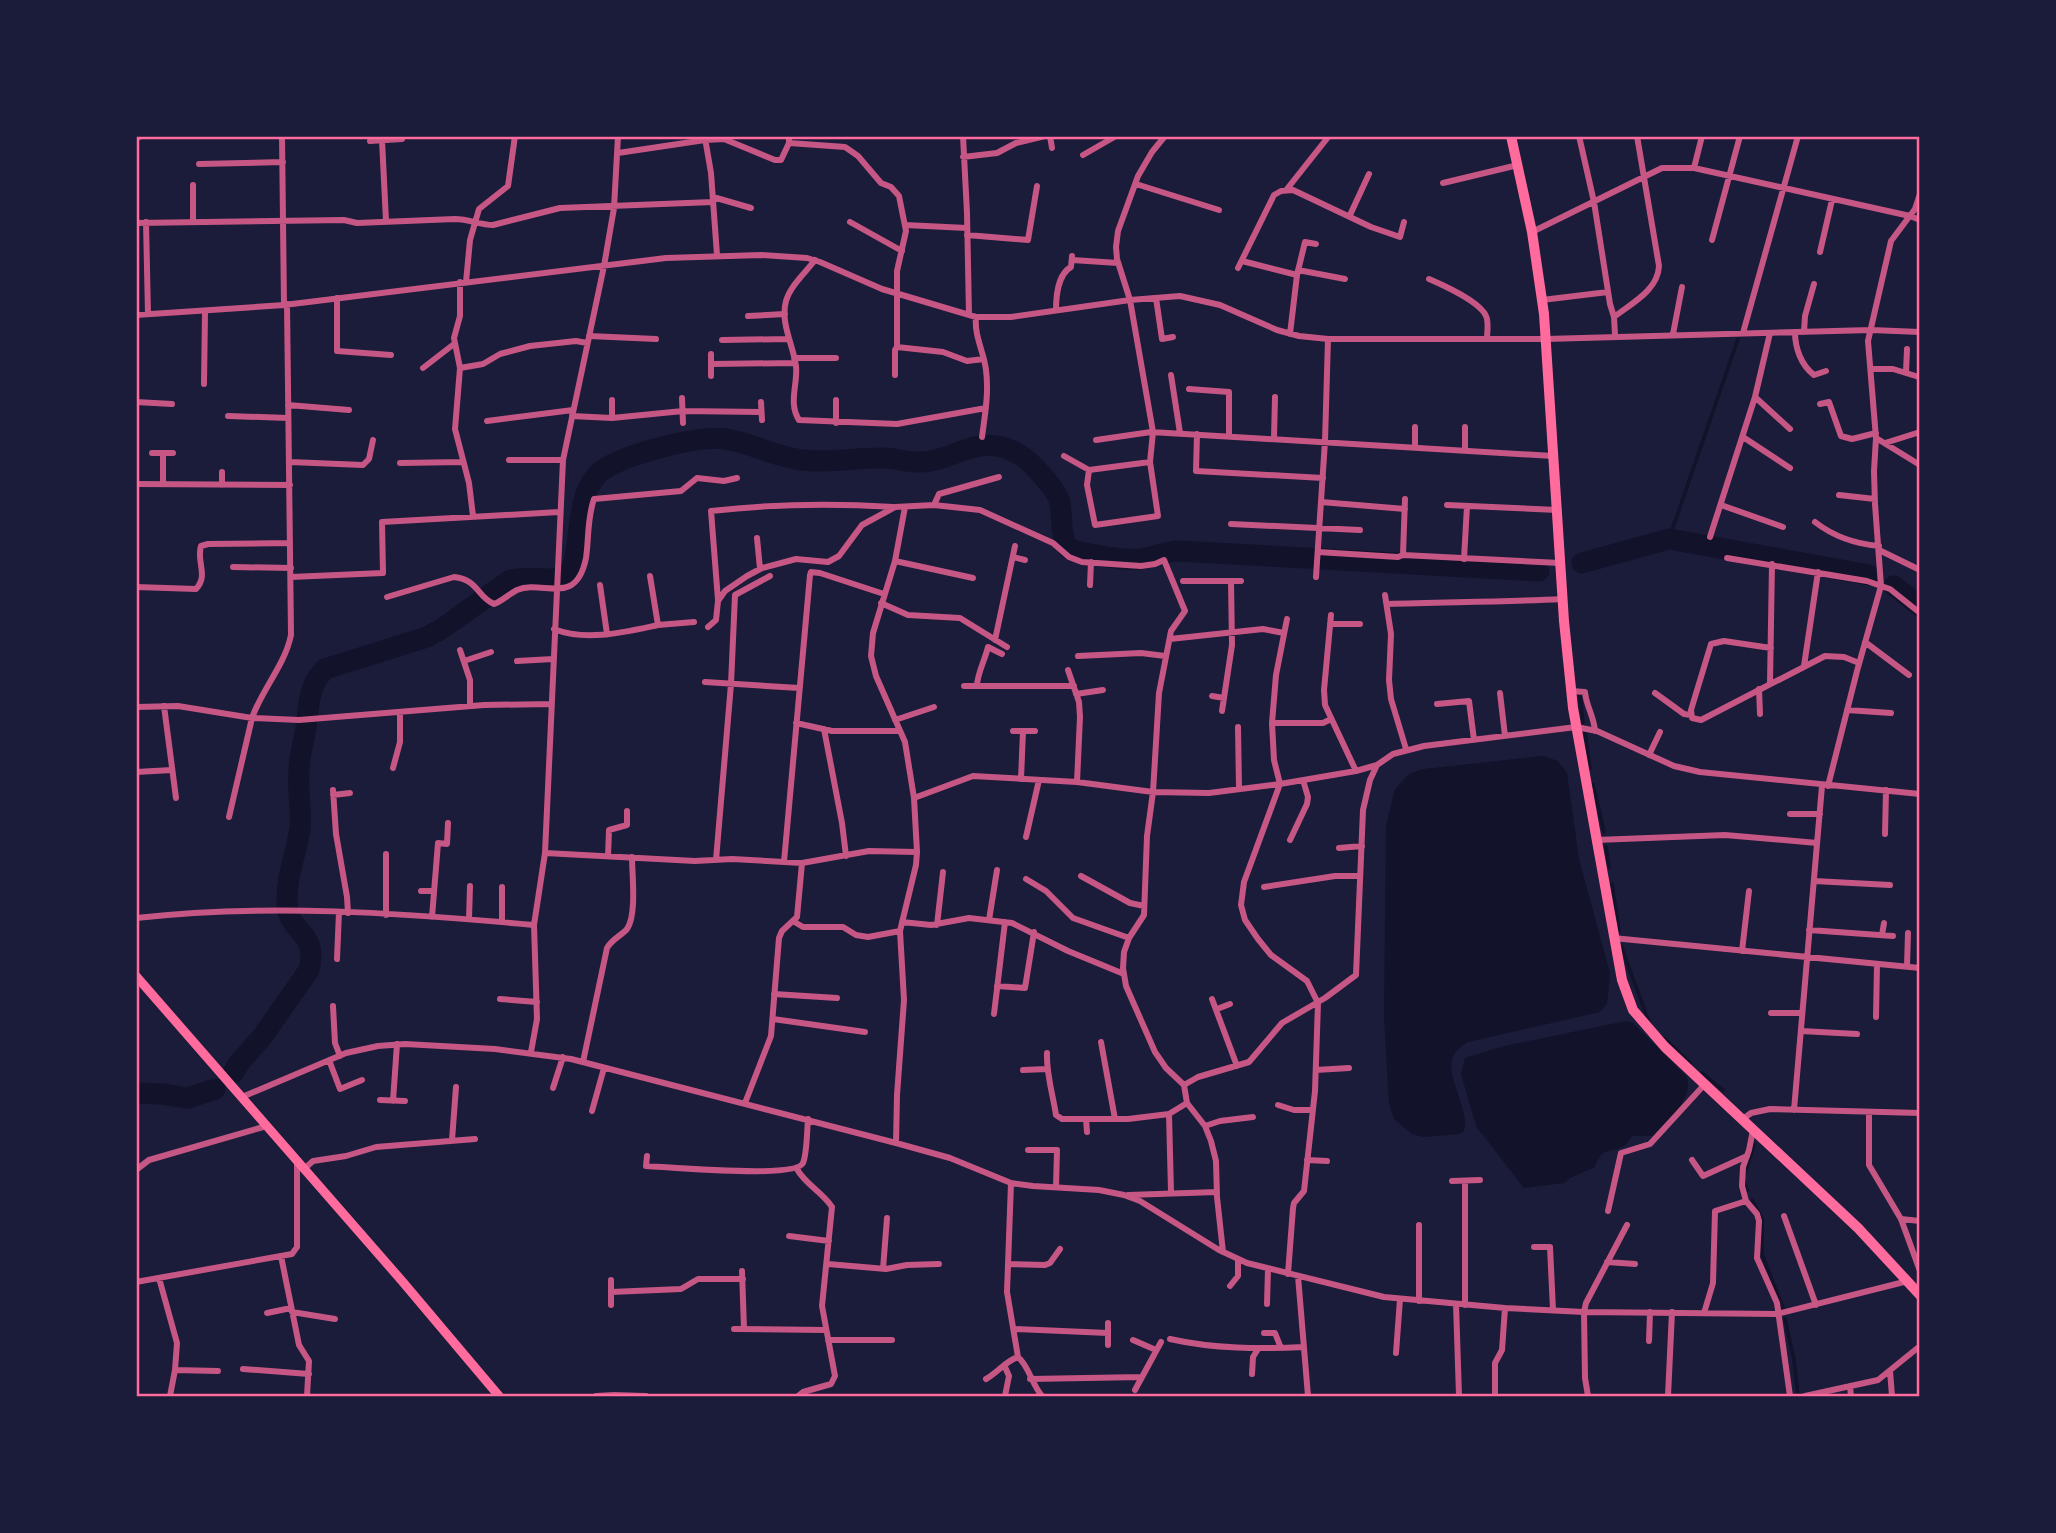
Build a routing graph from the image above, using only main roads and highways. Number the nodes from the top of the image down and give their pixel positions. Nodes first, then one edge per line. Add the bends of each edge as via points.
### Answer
1 (1511, 136) edge
2 (136, 976) edge
3 (1918, 1290) edge
4 (499, 1396) edge

1 - 3 main road via 1542,300 1571,691 1622,979 1633,1010 1665,1047
2 - 4 main road

